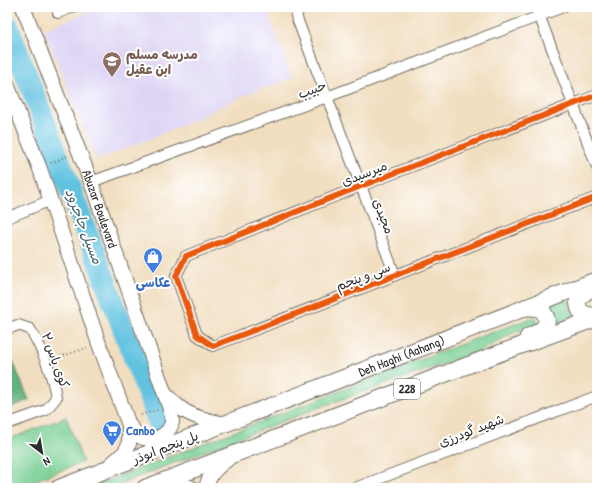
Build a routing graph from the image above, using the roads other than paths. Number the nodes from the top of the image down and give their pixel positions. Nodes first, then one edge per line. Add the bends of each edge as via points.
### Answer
1 (23, 7) edge
2 (73, 7) edge
3 (300, 7) edge
4 (564, 7) edge
5 (538, 12) edge
6 (58, 13) dead end
7 (7, 84) edge
8 (597, 95) edge
9 (327, 97) junction
10 (573, 104) junction
11 (597, 167) edge
12 (91, 182) junction
13 (361, 186) junction
14 (597, 197) edge
15 (51, 200) junction
16 (7, 218) edge
17 (395, 275) junction
18 (176, 276) joint
19 (597, 280) edge
20 (597, 286) edge
21 (526, 307) junction
22 (597, 317) edge
23 (7, 329) edge
24 (504, 350) junction
25 (163, 392) junction
26 (597, 396) edge
27 (7, 424) edge
28 (225, 424) junction
29 (129, 425) junction
30 (205, 432) joint
31 (235, 454) junction
32 (104, 470) junction
33 (59, 488) edge
34 (145, 488) edge
35 (180, 488) edge
36 (192, 488) edge
37 (206, 488) edge
38 (355, 488) edge

1 - 12 main road, Abuzar Boulevard
2 - 6 street
3 - 9 street, مجیدی via 296,16
4 - 5 street, حبیب
5 - 9 street, حبیب
5 - 10 street
7 - 15 main road
8 - 10 street, میرسیدی
9 - 12 street, حبیب
9 - 13 street, مجیدی
10 - 11 street
10 - 13 street, میرسیدی
12 - 25 main road, Abuzar Boulevard
13 - 17 street, مجیدی
13 - 18 street, میرسیدی via 186,256
14 - 17 street, سی و پنجم
15 - 16 street
15 - 29 main road
17 - 18 street, سی و پنجم via 213,346 197,335
19 - 21 main road, Deh Haghi (Aahang) / 228
20 - 22 main road via 584,293 578,300 581,312
21 - 24 main road via 542,310 547,322 537,333
21 - 28 main road, Deh Haghi (Aahang) / 228
22 - 24 main road, 228
23 - 27 street, کوی یاس ۲ via 18,325 30,329 37,339 54,385 56,398 46,410
24 - 31 main road, 228
25 - 28 main road via 182,410 202,419
25 - 29 main road, Abuzar Boulevard via 165,411 172,422 165,434 156,438 142,438
26 - 38 street, شهید گودرزی
28 - 30 main road, Deh Haghi (Aahang) / 228
29 - 32 main road via 129,444 125,452
30 - 32 main road, پل پنجم ابوذر / 228
31 - 34 main road, 228
31 - 37 main road via 214,471
32 - 33 main road, 228
35 - 36 main road

